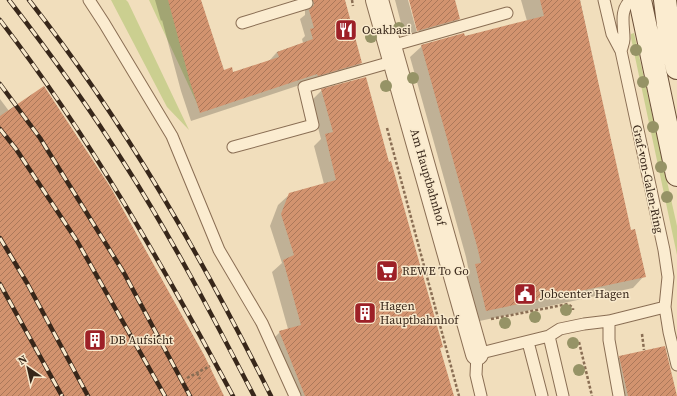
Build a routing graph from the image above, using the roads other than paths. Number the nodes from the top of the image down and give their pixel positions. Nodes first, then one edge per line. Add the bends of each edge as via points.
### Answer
1 (89, 0) edge
2 (377, 0) edge
3 (604, 0) edge
4 (631, 0) edge
5 (640, 0) edge
6 (665, 0) edge
7 (307, 3) dead end
8 (508, 13) dead end
9 (242, 23) dead end
10 (620, 51) junction
11 (393, 54) junction
12 (677, 68) edge
13 (233, 147) dead end
14 (677, 175) edge
15 (665, 307) junction
16 (609, 321) junction
17 (549, 336) junction
18 (528, 342) junction
19 (477, 354) junction
20 (677, 365) edge
21 (295, 396) edge
22 (481, 396) edge
23 (542, 396) edge
24 (563, 396) edge
25 (619, 396) edge

1 - 21 lane via 172,136 219,250 262,323
2 - 11 street, Am Hauptbahnhof
3 - 10 lane, Graf-von-Galen-Ring via 612,34
4 - 10 lane, Graf-von-Galen-Ring via 623,13 624,41
5 - 14 street
6 - 12 street
7 - 9 lane
8 - 11 lane
10 - 15 lane, Graf-von-Galen-Ring via 664,250 668,277
11 - 13 lane via 304,87 313,125
11 - 19 street, Am Hauptbahnhof
15 - 16 lane
15 - 20 lane, Graf-von-Galen-Ring
16 - 17 lane via 560,329
16 - 25 lane via 609,340
17 - 18 lane
17 - 24 lane
18 - 19 lane
18 - 23 lane
19 - 22 lane via 476,374

